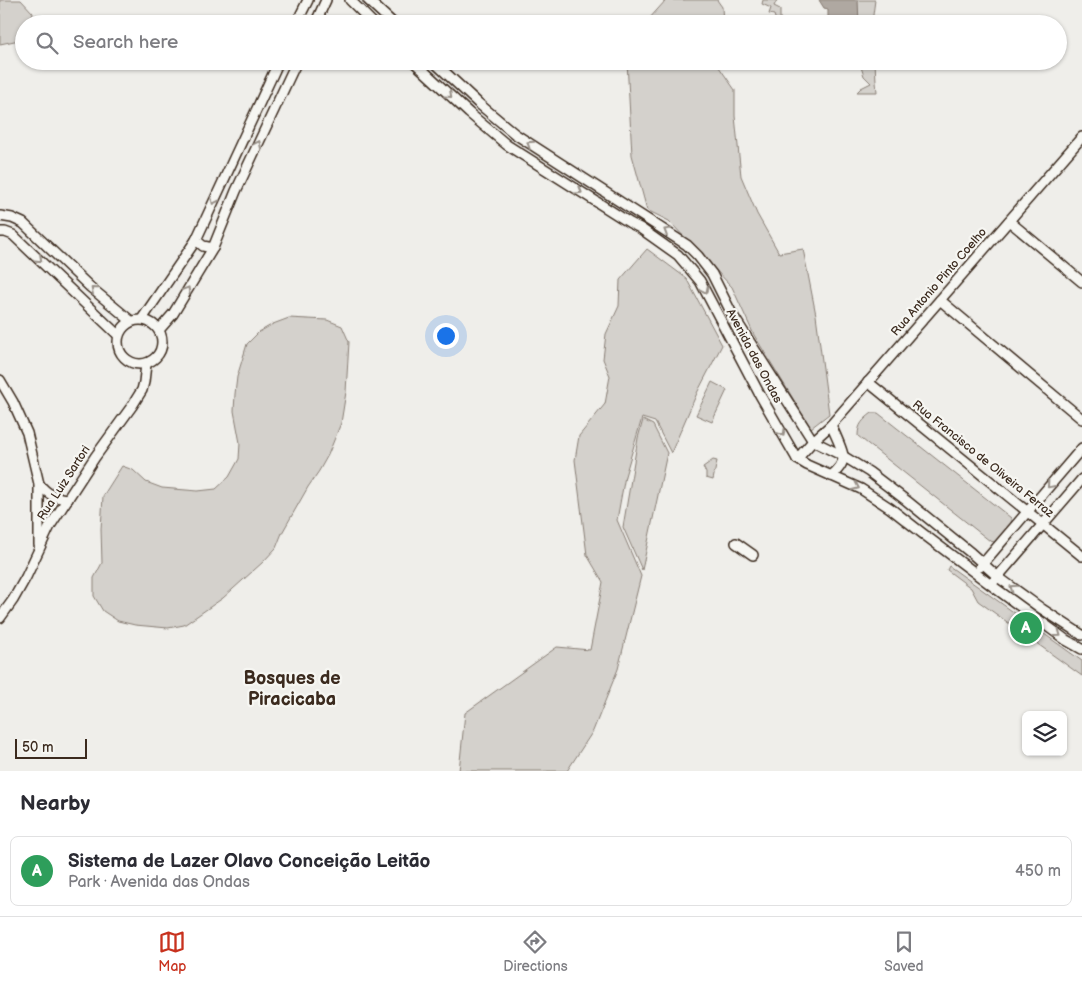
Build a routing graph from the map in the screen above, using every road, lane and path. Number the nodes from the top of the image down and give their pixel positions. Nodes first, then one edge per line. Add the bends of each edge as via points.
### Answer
1 (308, 0) edge
2 (326, 0) edge
3 (350, 0) edge
4 (368, 0) edge
5 (300, 15) edge
6 (319, 15) edge
7 (365, 15) edge
8 (384, 15) edge
9 (275, 70) edge
10 (293, 70) edge
11 (423, 70) edge
12 (443, 70) edge
13 (1082, 137) edge
14 (222, 183) junction
15 (236, 191) junction
16 (0, 216) edge
17 (1009, 221) junction
18 (0, 232) edge
19 (196, 240) junction
20 (213, 248) junction
21 (1082, 282) edge
22 (940, 300) junction
23 (142, 320) junction
24 (131, 321) junction
25 (159, 330) junction
26 (118, 335) junction
27 (146, 364) junction
28 (0, 380) edge
29 (868, 382) junction
30 (1082, 419) edge
31 (831, 426) junction
32 (813, 441) junction
33 (1082, 448) edge
34 (843, 456) junction
35 (797, 459) junction
36 (831, 476) junction
37 (1082, 478) edge
38 (39, 484) junction
39 (68, 499) junction
40 (1027, 511) junction
41 (1043, 524) junction
42 (736, 543) dead end
43 (39, 548) junction
44 (753, 555) dead end
45 (1082, 556) edge
46 (982, 564) junction
47 (975, 573) junction
48 (998, 578) junction
49 (991, 586) junction
50 (0, 618) edge
51 (1082, 635) edge
52 (1082, 649) edge

1 - 5 street
2 - 6 street
3 - 7 street
4 - 8 street
9 - 14 street
15 -> 10 street
11 -> 35 street, Avenida das Ondas via 507,145 678,255 700,281
32 -> 12 street, Avenida das Ondas via 732,314 712,274 687,244 515,134
13 - 17 street, Rua Antonio Pinto Coelho
14 - 15 street
14 -> 19 street
15 - 20 street
24 -> 16 street via 23,223
17 - 21 street
17 - 22 street, Rua Antonio Pinto Coelho
18 -> 26 street via 13,235
19 - 20 street
19 - 23 street
25 -> 20 street via 173,314
22 - 29 street, Rua Antonio Pinto Coelho
22 - 30 street
23 - 24 street
23 - 25 street
24 - 26 street
25 - 27 street via 162,347 156,358
26 - 27 street via 120,354 132,363
27 - 39 street, Rua Luiz Sartori via 142,390
28 - 38 street via 27,433
29 - 31 street, Rua Antonio Pinto Coelho
29 - 40 street, Rua Francisco de Oliveira Ferraz
31 - 32 street, Rua Antonio Pinto Coelho
31 - 34 street
32 - 34 street
32 - 35 street, Rua Antonio Pinto Coelho
33 -> 40 street
34 - 36 street via 838,470
34 - 46 street via 907,501
35 - 36 street
36 -> 47 street via 861,489 890,508
37 - 41 street
38 - 39 street via 54,497
38 - 43 street
39 - 43 street, Rua Luiz Sartori
40 - 41 street, Rua Francisco de Oliveira Ferraz
40 - 46 street
41 - 45 street, Rua Francisco de Oliveira Ferraz
41 - 48 street
42 - 44 street
43 - 50 street, Rua Luiz Sartori via 26,577
46 - 47 street
46 - 48 street
47 - 49 street
48 - 49 street
51 -> 48 street
49 -> 52 street

